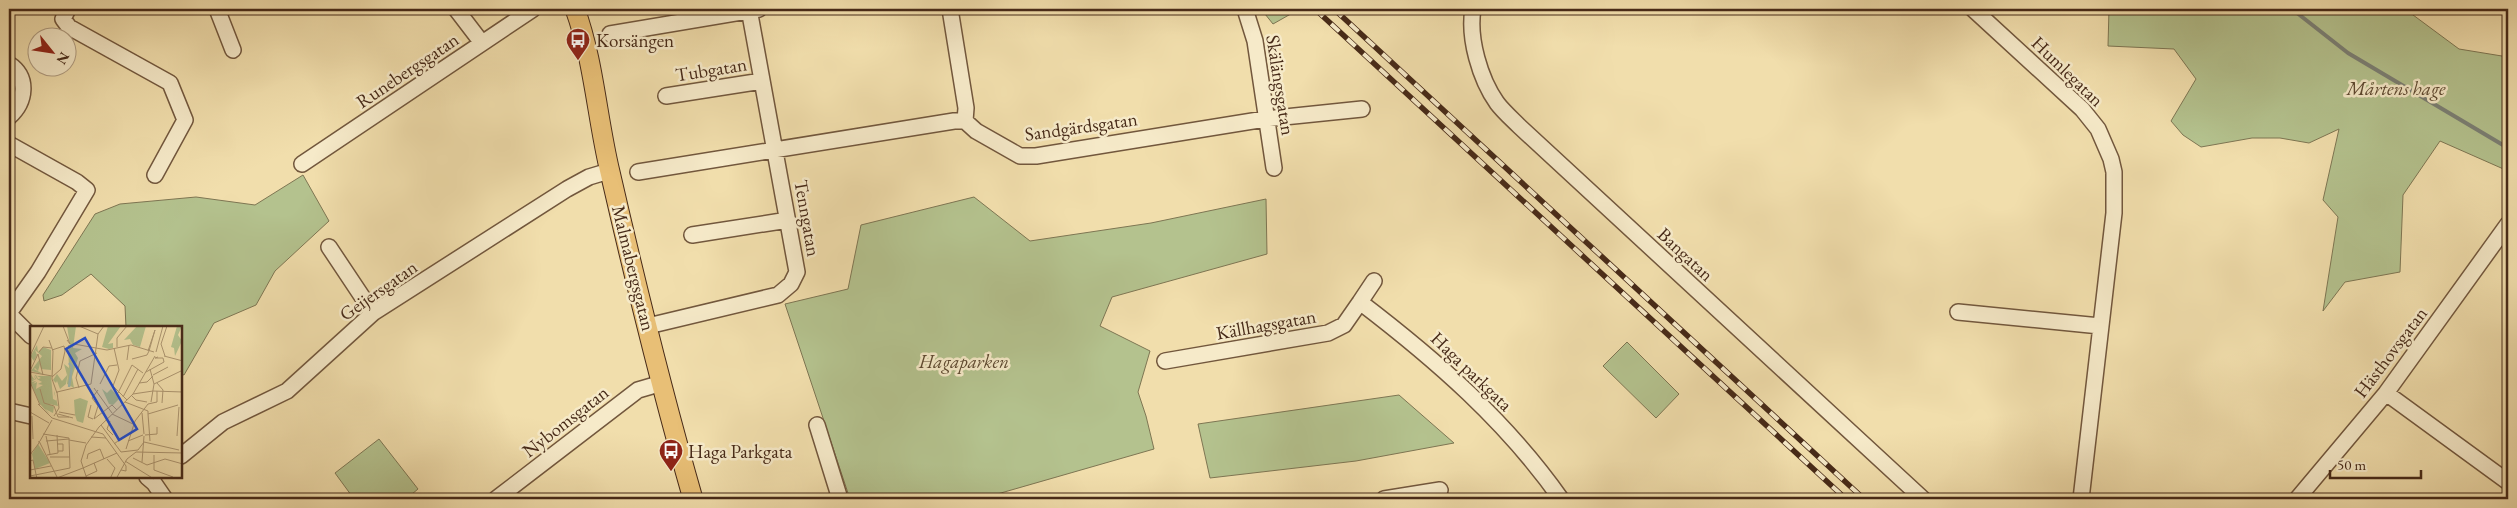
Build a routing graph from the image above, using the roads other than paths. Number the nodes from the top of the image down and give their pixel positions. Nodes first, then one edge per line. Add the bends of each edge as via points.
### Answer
1 (68, 9) edge
2 (217, 9) edge
3 (456, 9) edge
4 (533, 9) edge
5 (575, 9) edge
6 (584, 9) edge
7 (753, 9) edge
8 (950, 9) edge
9 (1245, 9) edge
10 (1472, 9) edge
11 (1973, 9) edge
12 (584, 34) junction
13 (610, 34) dead end
14 (482, 43) junction
15 (233, 50) dead end
16 (9, 64) edge
17 (762, 81) junction
18 (666, 96) dead end
19 (1362, 109) dead end
20 (9, 117) edge
21 (1265, 119) junction
22 (965, 121) junction
23 (9, 144) edge
24 (776, 149) junction
25 (302, 164) dead end
26 (1274, 168) dead end
27 (609, 171) junction
28 (638, 172) dead end
29 (155, 175) dead end
30 (788, 220) junction
31 (2508, 224) edge
32 (692, 235) dead end
33 (329, 247) dead end
34 (1374, 281) dead end
35 (1360, 302) junction
36 (1958, 312) dead end
37 (9, 314) edge
38 (373, 314) junction
39 (648, 326) junction
40 (2100, 326) junction
41 (30, 335) edge
42 (1165, 361) dead end
43 (662, 383) junction
44 (2386, 393) junction
45 (9, 411) edge
46 (30, 416) edge
47 (817, 425) dead end
48 (182, 455) edge
49 (154, 479) edge
50 (2508, 482) edge
51 (1440, 490) dead end
52 (165, 499) edge
53 (496, 499) edge
54 (694, 499) edge
55 (840, 499) edge
56 (1384, 499) edge
57 (1561, 499) edge
58 (1923, 499) edge
59 (2081, 499) edge
60 (2297, 499) edge

1 - 29 street via 63,20 69,27 170,83 185,120
2 - 15 street
3 - 14 street
4 - 14 street, Runebergsgatan
5 - 12 main road, Malmabergsgatan
6 - 12 main road, Malmabergsgatan
7 - 13 street
7 - 17 street, Tenngatan
8 - 22 street via 966,108
9 - 21 street, Skälängsgatan via 1255,41
10 - 58 street, Bangatan via 1474,44 1496,103
11 - 40 street, Humlegatan via 2082,109 2098,129 2111,160 2114,213
12 - 27 main road, Malmabergsgatan
14 - 25 street, Runebergsgatan
16 - 20 street via 16,68 23,84 18,108
17 - 18 street, Tubgatan
17 - 24 street, Tenngatan
19 - 21 street, Sandgärdsgatan
21 - 22 street, Sandgärdsgatan via 1036,156 1020,156 976,131
21 - 26 street, Skälängsgatan
22 - 24 street
23 - 37 street via 87,190
24 - 28 street
24 - 30 street, Tenngatan
27 - 38 street, Geijersgatan via 567,189
27 - 39 main road, Malmabergsgatan
30 - 32 street
30 - 39 street, Tenngatan via 797,272 791,284 778,295
31 - 44 street, Hästhovsgatan
33 - 38 street
34 - 35 street
35 - 42 street, Källhagsgatan via 1344,325 1328,333
35 - 57 street, Haga parkgata via 1420,348 1474,397 1544,475
36 - 40 street
37 - 41 street
38 - 48 street, Geijersgatan via 287,391 222,422
39 - 43 main road, Malmabergsgatan
40 - 59 street, Humlegatan
43 - 53 street, Nybomsgatan via 638,390
43 - 54 main road, Malmabergsgatan
44 - 50 street
44 - 60 street, Hästhovsgatan
45 - 46 street
47 - 55 street
49 - 52 street
51 - 56 street

